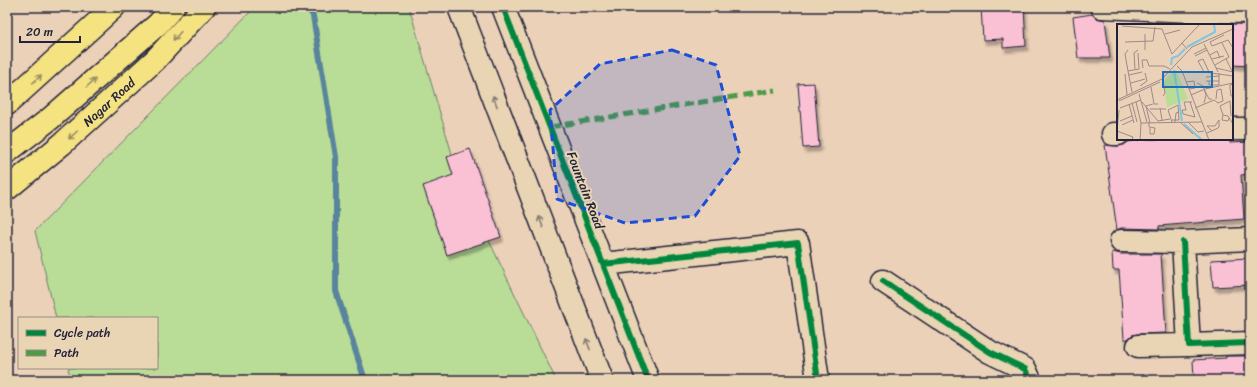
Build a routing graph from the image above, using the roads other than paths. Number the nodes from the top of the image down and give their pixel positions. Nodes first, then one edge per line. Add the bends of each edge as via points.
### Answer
1 (114, 7) edge
2 (173, 7) edge
3 (204, 7) edge
4 (459, 7) edge
5 (503, 7) edge
6 (1102, 7) edge
7 (1191, 9) edge
8 (1250, 12) edge
9 (7, 104) edge
10 (1233, 129) edge
11 (1250, 129) edge
12 (7, 152) edge
13 (7, 189) edge
14 (1250, 239) edge
15 (1121, 241) dead end
16 (1183, 242) junction
17 (603, 264) junction
18 (883, 281) dead end
19 (1250, 343) edge
20 (1189, 345) junction
21 (1138, 346) dead end
22 (602, 380) edge
23 (648, 380) edge
24 (818, 380) edge
25 (1030, 380) edge

9 -> 1 highway
12 -> 2 highway via 51,118 158,24
3 -> 13 highway, Nagar Road via 155,60 62,144
22 -> 4 street
5 - 17 street, Fountain Road
6 - 7 street
7 - 8 street
10 - 11 street
14 - 16 street
15 - 16 street
16 - 20 street
17 - 23 street, Fountain Road
17 - 24 street via 798,243
18 - 25 street via 990,352 1025,369
19 - 20 street
20 - 21 street

